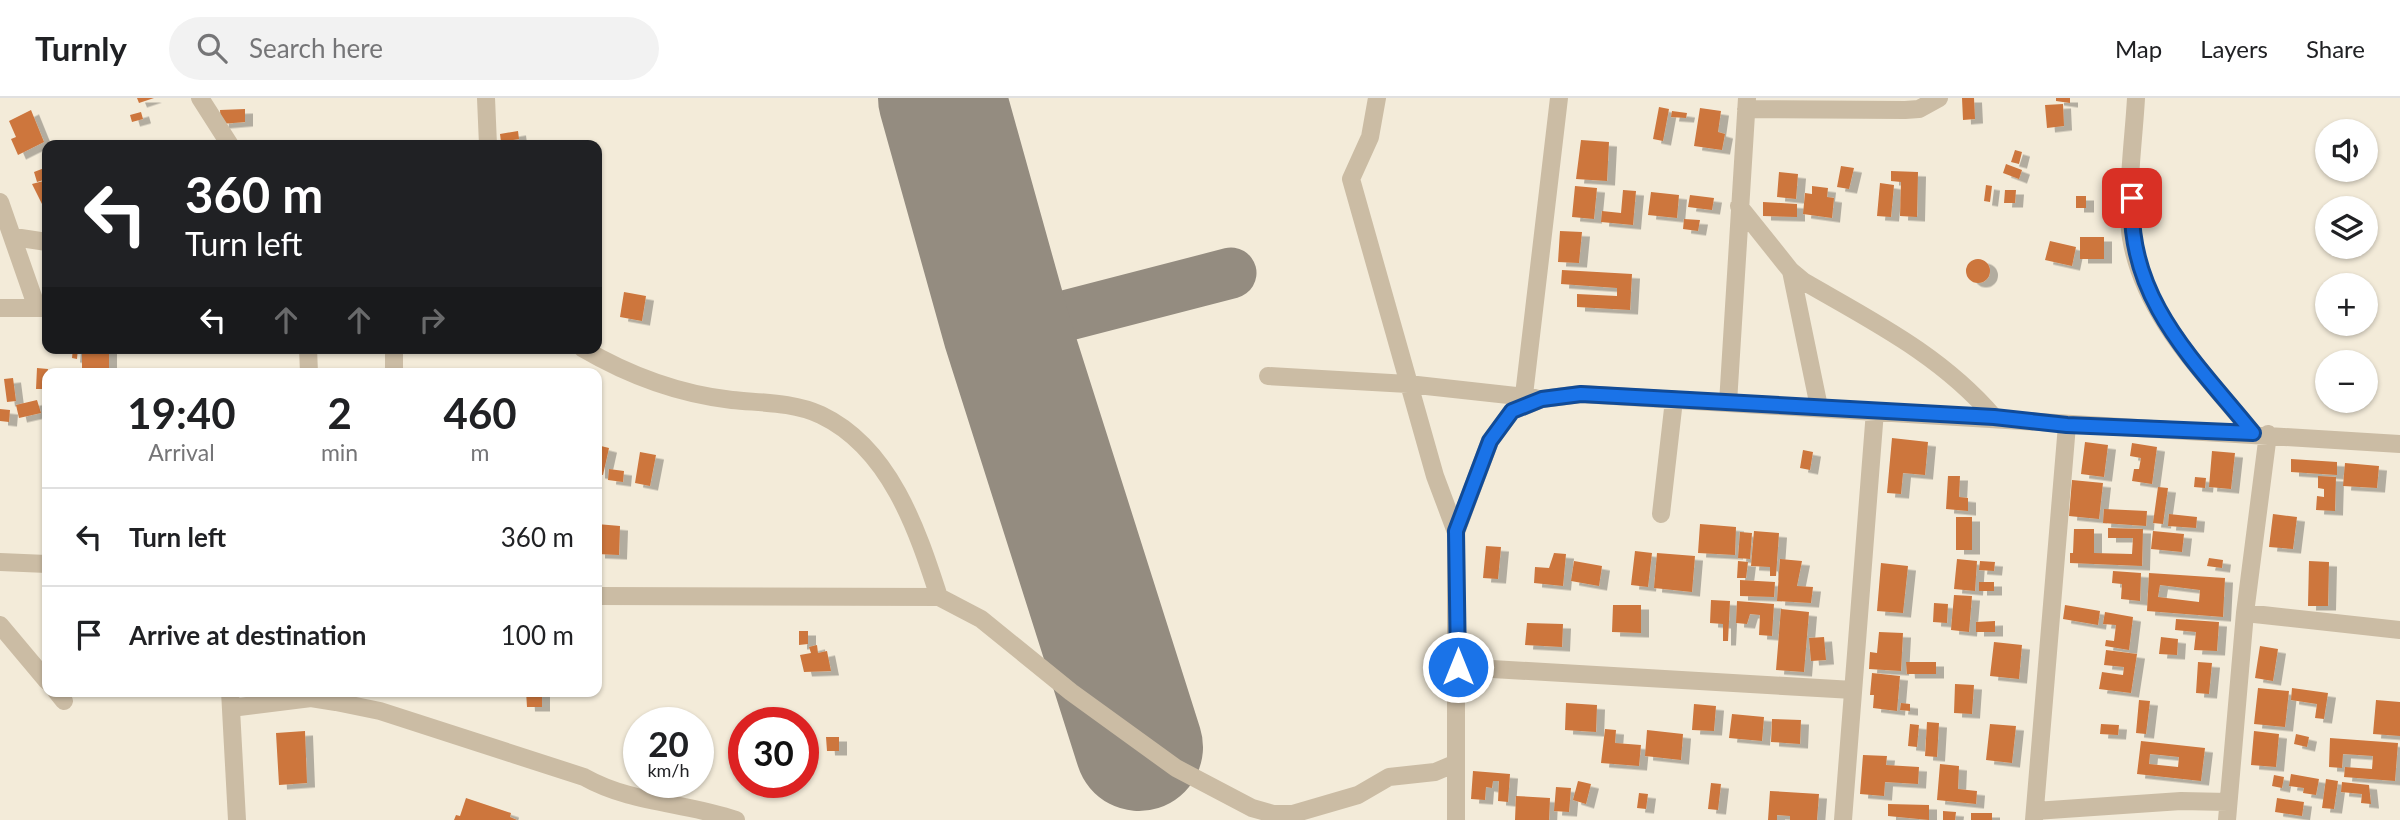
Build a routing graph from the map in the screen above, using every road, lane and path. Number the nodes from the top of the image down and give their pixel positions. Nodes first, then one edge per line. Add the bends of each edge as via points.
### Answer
1 (200, 98) edge
2 (486, 98) edge
3 (1377, 98) edge
4 (1559, 98) edge
5 (1939, 98) edge
6 (2136, 98) edge
7 (1746, 103) edge
8 (226, 140) edge
9 (488, 140) edge
10 (0, 202) edge
11 (1739, 206) junction
12 (14, 237) junction
13 (42, 241) edge
14 (1791, 271) junction
15 (0, 308) edge
16 (42, 308) edge
17 (591, 354) edge
18 (1268, 376) dead end
19 (1408, 384) junction
20 (1524, 394) junction
21 (1542, 399) junction
22 (1674, 400) junction
23 (1728, 402) junction
24 (1819, 407) junction
25 (1875, 411) junction
26 (1994, 417) junction
27 (2067, 425) junction
28 (2260, 433) junction
29 (2400, 444) edge
30 (1661, 514) dead end
31 (1456, 531) junction
32 (0, 562) edge
33 (42, 564) edge
34 (602, 596) edge
35 (939, 597) junction
36 (2245, 613) junction
37 (0, 625) edge
38 (2400, 630) edge
39 (1458, 667) junction
40 (42, 675) edge
41 (1853, 690) junction
42 (231, 699) edge
43 (1454, 764) junction
44 (2228, 802) junction
45 (2034, 816) edge
46 (237, 820) edge
47 (736, 820) edge
48 (1455, 820) edge
49 (1843, 820) edge
50 (2227, 820) edge

1 - 8 street
2 - 9 street
3 - 19 street via 1370,137 1351,179
4 - 20 street
5 - 7 street via 1919,109 1905,110
6 - 28 street via 2130,222 2148,294 2172,332
7 - 11 street
10 - 12 street
11 - 14 street
11 - 23 street
12 - 13 street
12 - 16 street
14 - 24 street
14 - 26 street via 1926,354 1969,387
15 - 16 street
17 - 35 street via 652,381 730,400 796,407 832,422 861,444 890,482 913,520
18 - 19 street
19 - 20 street
19 - 31 street via 1434,476
20 - 21 street
21 - 22 street via 1581,394
21 - 31 street via 1512,411 1490,441
22 - 23 street
22 - 30 street
23 - 24 street
24 - 25 street
25 - 26 street
25 - 41 street
26 - 27 street
27 - 28 street
27 - 45 street
28 - 29 street
28 - 36 street
31 - 39 street
32 - 33 street
34 - 35 street
35 - 43 street via 981,619 1175,768 1252,808 1293,814 1358,795 1390,777 1435,772
36 - 38 street
36 - 44 street
37 - 40 street
39 - 41 street
39 - 43 street
41 - 49 street
42 - 46 street
42 - 47 street via 311,698 380,711 584,777 640,800 712,811
43 - 48 street
44 - 45 street via 2181,801
44 - 50 street

